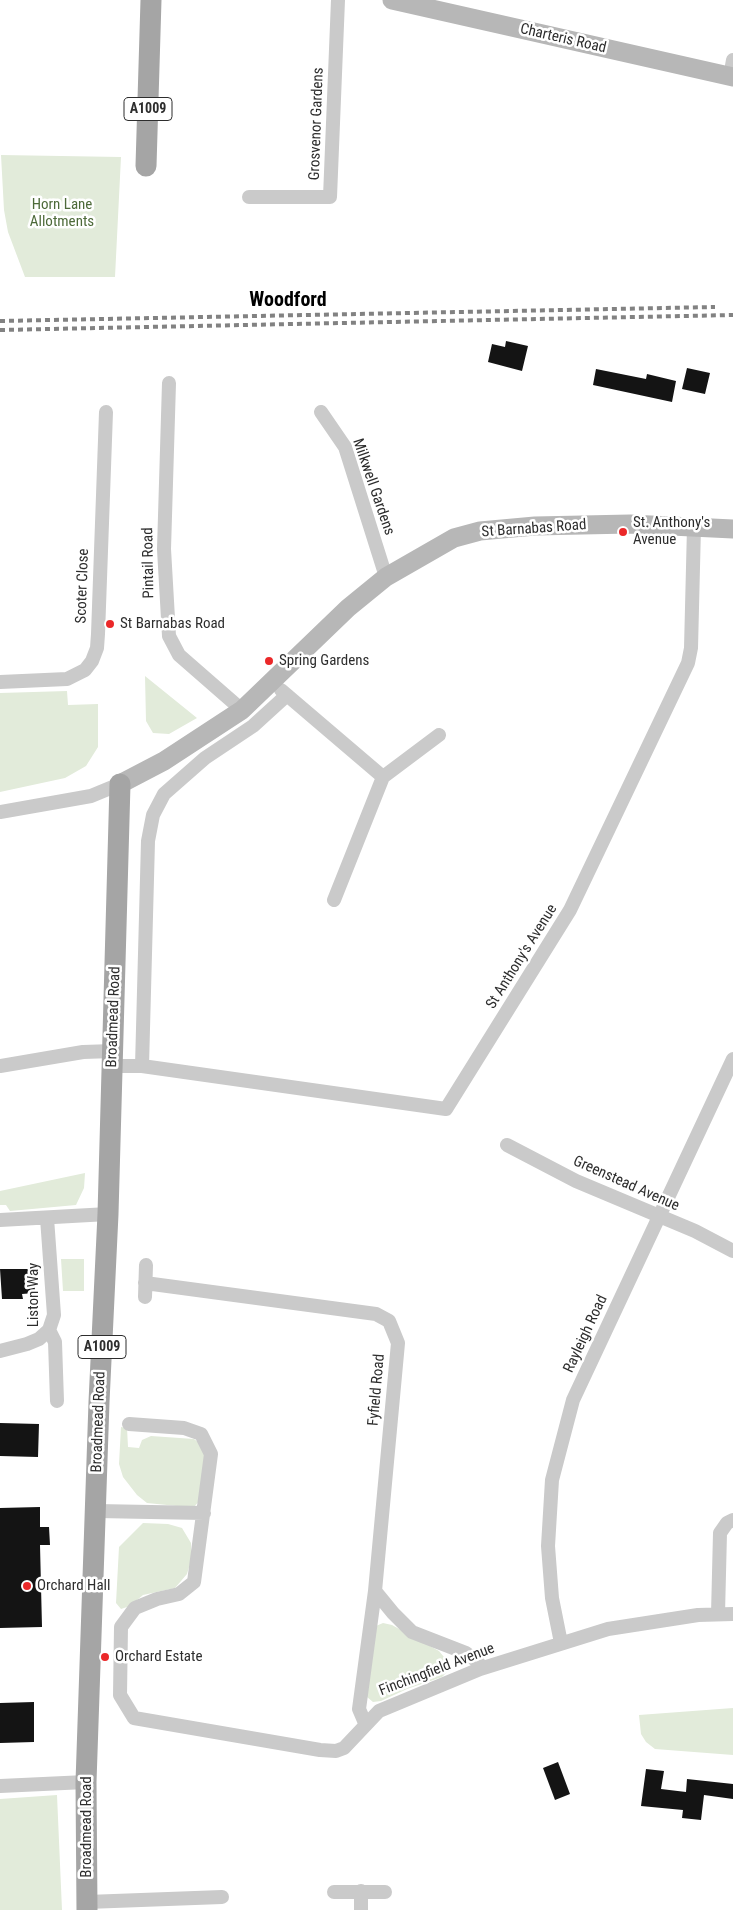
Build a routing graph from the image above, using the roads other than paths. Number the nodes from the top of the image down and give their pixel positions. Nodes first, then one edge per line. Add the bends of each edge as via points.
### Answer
1 (151, 0) edge
2 (338, 0) edge
3 (392, 0) edge
4 (732, 72) edge
5 (146, 166) dead end
6 (249, 197) dead end
7 (169, 383) dead end
8 (106, 412) dead end
9 (322, 412) dead end
10 (694, 527) junction
11 (733, 529) edge
12 (386, 577) junction
13 (0, 682) edge
14 (272, 683) junction
15 (287, 695) junction
16 (242, 710) junction
17 (439, 735) dead end
18 (383, 777) junction
19 (120, 784) junction
20 (0, 812) edge
21 (334, 900) dead end
22 (113, 1058) junction
23 (733, 1059) edge
24 (0, 1066) edge
25 (142, 1066) junction
26 (507, 1145) dead end
27 (108, 1214) junction
28 (658, 1216) junction
29 (47, 1218) junction
30 (0, 1220) edge
31 (733, 1251) edge
32 (146, 1265) dead end
33 (145, 1283) junction
34 (145, 1297) dead end
35 (49, 1330) junction
36 (0, 1352) edge
37 (57, 1401) dead end
38 (129, 1424) dead end
39 (97, 1511) junction
40 (204, 1513) junction
41 (733, 1520) edge
42 (375, 1591) junction
43 (718, 1614) junction
44 (733, 1614) edge
45 (561, 1643) junction
46 (480, 1669) junction
47 (365, 1724) junction
48 (86, 1782) junction
49 (0, 1786) edge
50 (361, 1891) junction
51 (334, 1892) dead end
52 (385, 1892) dead end
53 (222, 1897) dead end
54 (197, 1904) edge
55 (87, 1906) edge
56 (361, 1910) edge

1 - 5 main road, A1009
2 - 6 street, Grosvenor Gardens via 330,197
3 - 4 street, Charteris Road
7 - 16 street, Pintail Road via 164,548 169,636 179,655
8 - 13 street, Scoter Close via 98,634 92,660 85,670 67,679
9 - 12 street, Milkwell Gardens via 345,447
10 - 11 street, St Barnabas Road
10 - 12 street, St Barnabas Road via 554,525 480,531 454,538
10 - 25 street, St Anthony's Avenue via 688,663 570,910 446,1109
12 - 14 street, St Barnabas Road via 348,608
14 - 15 street
14 - 16 street, St Barnabas Road
15 - 18 street
15 - 25 street via 253,726 205,758 164,794 153,815 148,841
16 - 19 street, St Barnabas Road via 175,754
17 - 18 street
18 - 21 street
19 - 20 street via 91,796
19 - 22 main road, Broadmead Road / A1009
22 - 24 street, St Anthony's Avenue via 83,1052
22 - 25 street, St Anthony's Avenue
22 - 27 main road, Broadmead Road / A1009
23 - 28 street, Rayleigh Road
26 - 28 street, Greenstead Avenue via 576,1181
27 - 29 street
27 - 39 main road, Broadmead Road / A1009
28 - 31 street, Greenstead Avenue
28 - 45 street, Rayleigh Road via 573,1400 552,1480 548,1546 552,1598
29 - 30 street
29 - 35 street, Liston Way via 54,1315
32 - 33 street
33 - 34 street
33 - 42 street, Fyfield Road via 376,1314 389,1321 398,1343
35 - 36 street via 27,1344
35 - 37 street, Liston Way via 55,1342
38 - 40 street via 184,1428 201,1434 211,1454
39 - 40 street
39 - 48 main road, Broadmead Road / A1009
40 - 47 street, Finchingfield Avenue via 194,1582 179,1594 136,1608 121,1628 120,1696 134,1718 336,1751 344,1748
41 - 43 street via 720,1533
42 - 46 street via 412,1632 466,1653 478,1662
42 - 47 street, Fyfield Road via 359,1710
43 - 44 street, Finchingfield Avenue
43 - 45 street, Finchingfield Avenue via 608,1630
45 - 46 street, Finchingfield Avenue
46 - 47 street, Finchingfield Avenue via 379,1711
48 - 49 street
48 - 55 main road, Broadmead Road / A1009
50 - 51 street
50 - 52 street
50 - 56 street
53 - 54 street
54 - 55 street

